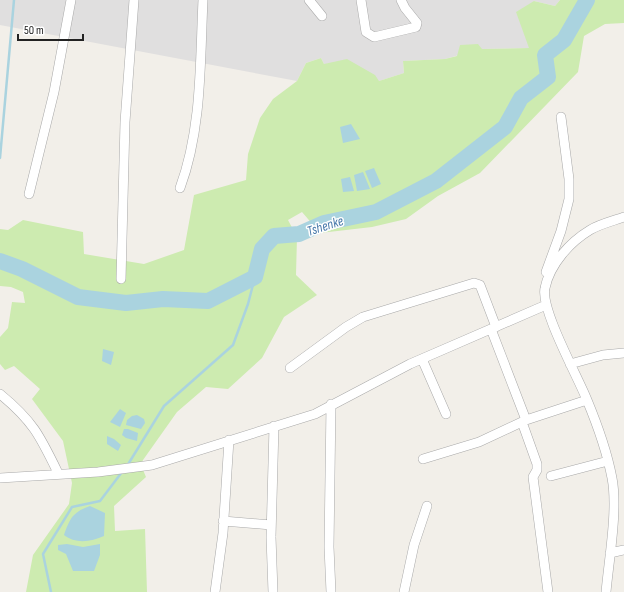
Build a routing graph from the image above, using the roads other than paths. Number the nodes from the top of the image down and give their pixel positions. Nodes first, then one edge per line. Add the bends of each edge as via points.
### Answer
1 (71, 0) edge
2 (134, 0) edge
3 (203, 0) edge
4 (309, 0) edge
5 (361, 0) edge
6 (401, 0) edge
7 (322, 16) dead end
8 (561, 117) dead end
9 (180, 188) dead end
10 (29, 194) dead end
11 (624, 216) edge
12 (121, 279) dead end
13 (544, 290) junction
14 (546, 305) junction
15 (494, 328) junction
16 (624, 353) edge
17 (422, 359) junction
18 (570, 364) junction
19 (290, 368) dead end
20 (0, 394) edge
21 (587, 400) junction
22 (331, 404) junction
23 (446, 414) dead end
24 (524, 421) junction
25 (274, 426) junction
26 (228, 440) junction
27 (423, 459) dead end
28 (608, 461) junction
29 (58, 473) junction
30 (551, 476) dead end
31 (0, 478) edge
32 (427, 506) dead end
33 (223, 522) junction
34 (271, 525) junction
35 (624, 550) edge
36 (610, 553) junction
37 (215, 592) edge
38 (273, 592) edge
39 (331, 592) edge
40 (404, 592) edge
41 (548, 592) edge
42 (606, 592) edge

1 - 10 street via 54,92
2 - 12 street via 125,122
3 - 9 street via 194,135
4 - 7 street
5 - 6 street via 366,32 374,37 416,27 417,23
8 - 13 street via 569,198 546,272
11 - 13 street via 592,229 578,239 556,263
13 - 14 street
14 - 15 street
14 - 18 street
15 - 17 street
15 - 19 street via 480,285 474,283 363,317
15 - 24 street
16 - 18 street via 604,355
17 - 22 street
17 - 23 street
18 - 21 street
20 - 29 street via 22,413 34,428
21 - 24 street
21 - 28 street
22 - 25 street via 315,414
22 - 39 street
24 - 27 street via 479,442
24 - 41 street via 537,464 533,477
25 - 26 street
25 - 34 street
26 - 29 street via 152,465 98,472
26 - 33 street
28 - 30 street
28 - 36 street via 614,505
29 - 31 street
32 - 40 street via 418,530
33 - 34 street
33 - 37 street
34 - 38 street
35 - 36 street
36 - 42 street

